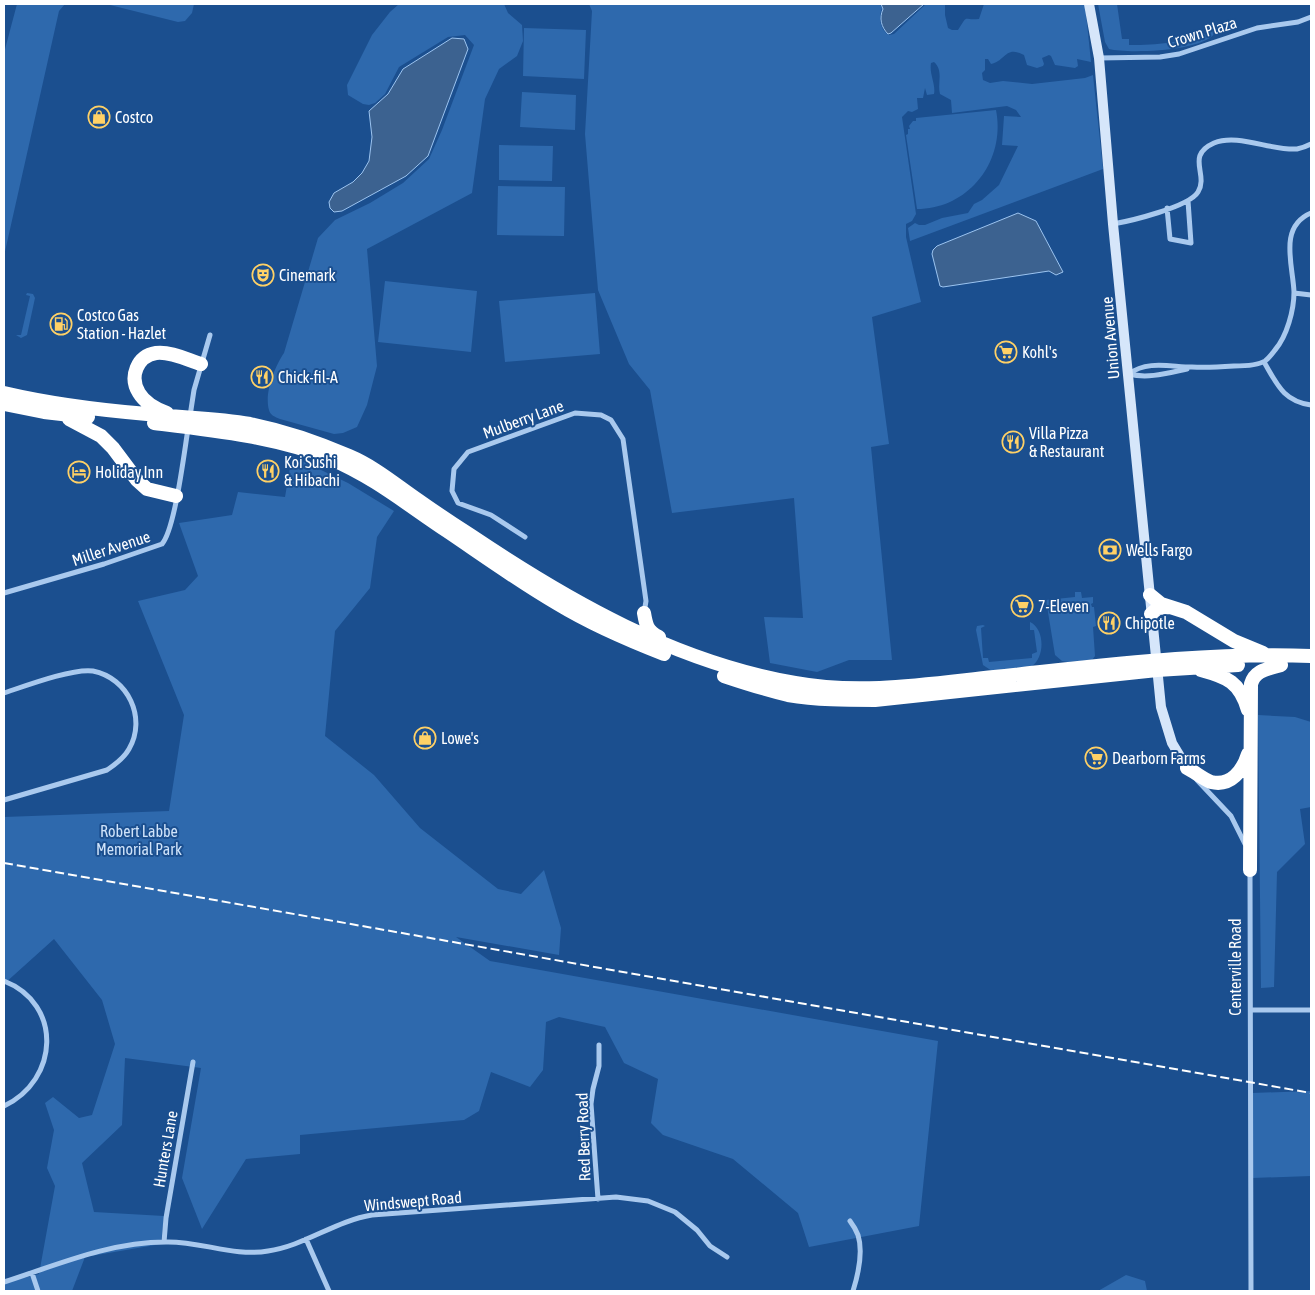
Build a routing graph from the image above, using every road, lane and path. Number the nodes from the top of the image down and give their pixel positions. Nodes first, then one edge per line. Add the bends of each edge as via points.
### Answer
1 (1089, 4) edge
2 (1311, 17) edge
3 (1099, 58) junction
4 (1311, 144) edge
5 (1188, 201) junction
6 (1167, 208) junction
7 (1311, 213) edge
8 (1113, 224) junction
9 (1294, 293) junction
10 (1311, 295) edge
11 (210, 335) dead end
12 (1264, 362) junction
13 (201, 364) junction
14 (1193, 367) junction
15 (1128, 374) junction
16 (4, 393) edge
17 (4, 404) edge
18 (1311, 405) edge
19 (54, 413) junction
20 (185, 420) junction
21 (176, 496) junction
22 (526, 537) dead end
23 (4, 593) edge
24 (1150, 595) junction
25 (1170, 607) junction
26 (644, 613) junction
27 (1152, 614) junction
28 (602, 616) junction
29 (680, 652) junction
30 (1311, 656) edge
31 (1276, 660) junction
32 (1156, 665) junction
33 (1311, 665) edge
34 (1191, 668) junction
35 (4, 692) edge
36 (1251, 722) junction
37 (1251, 741) junction
38 (1187, 768) junction
39 (4, 800) edge
40 (1250, 870) junction
41 (4, 981) edge
42 (1251, 1010) junction
43 (1311, 1010) edge
44 (599, 1045) dead end
45 (194, 1062) dead end
46 (4, 1106) edge
47 (598, 1199) junction
48 (850, 1221) dead end
49 (306, 1238) junction
50 (164, 1242) junction
51 (727, 1258) dead end
52 (32, 1273) junction
53 (4, 1282) edge
54 (38, 1291) edge
55 (329, 1291) edge
56 (853, 1291) edge
57 (1252, 1291) edge

1 - 3 street, Union Avenue
2 - 3 street, Crown Plaza via 1257,28 1179,54
3 - 8 street, Union Avenue
4 - 5 street via 1294,149 1227,140 1215,143 1199,156 1200,188
5 - 6 street
5 - 6 street via 1191,243 1170,239
6 - 8 street
7 - 9 street via 1298,223 1291,236 1289,249
8 - 15 street, Union Avenue
9 - 10 street
9 - 12 street via 1283,337
11 - 13 street, Miller Avenue
12 - 14 street via 1246,366
12 - 18 street via 1286,395 1301,404
13 - 20 street, Miller Avenue
13 - 20 highway via 160,353 143,358 136,368 134,381 139,394 154,407
14 - 15 street via 1165,374
14 - 15 street via 1142,367
15 - 24 street, Union Avenue
16 - 20 highway
17 - 19 highway
19 - 20 highway
19 - 21 highway via 101,436 147,489
20 - 21 street, Miller Avenue
20 - 28 highway via 245,423 288,432 354,458 482,543
20 - 32 highway via 290,445 332,460 372,480 559,605 631,641 764,689 789,695 875,700
21 - 23 street, Miller Avenue via 167,536 162,544
22 - 26 street, Mulberry Lane via 491,515 458,503 452,491 454,469 468,452 575,413 601,415 611,420 623,439 646,601
24 - 25 highway
24 - 27 street, Union Avenue
25 - 27 highway via 1158,608
25 - 31 highway via 1186,612 1234,641
26 - 28 highway via 634,622
26 - 29 highway via 651,633
27 - 32 street, Union Avenue
28 - 29 highway
29 - 32 highway via 744,673 798,684 850,688 899,687
30 - 31 highway
31 - 32 highway via 1212,656
31 - 33 highway
31 - 34 highway
31 - 36 highway via 1254,676
32 - 34 highway
32 - 38 street, Centerville Road via 1167,729
34 - 36 highway via 1224,676 1235,684 1245,700
35 - 39 street via 82,671 100,673 126,692 136,714 136,731 131,744 116,764 102,772
36 - 37 highway
37 - 38 highway via 1245,765 1225,782 1210,781
37 - 40 highway
38 - 40 street, Centerville Road via 1231,816 1248,852
40 - 42 street, Centerville Road
41 - 46 street via 28,996 37,1009 46,1030 47,1047 36,1080 24,1094
42 - 43 street
42 - 57 street, Centerville Road
44 - 47 street, Red Berry Road via 599,1066 591,1104
45 - 50 street, Hunters Lane
47 - 49 street, Windswept Road via 372,1215 350,1220
47 - 51 street, Windswept Road via 632,1198 663,1206 686,1220 710,1246
48 - 56 street via 860,1245
49 - 50 street, Windswept Road via 279,1249 253,1253
49 - 55 street
50 - 52 street, Windswept Road via 104,1249
52 - 53 street, Windswept Road
52 - 54 street

